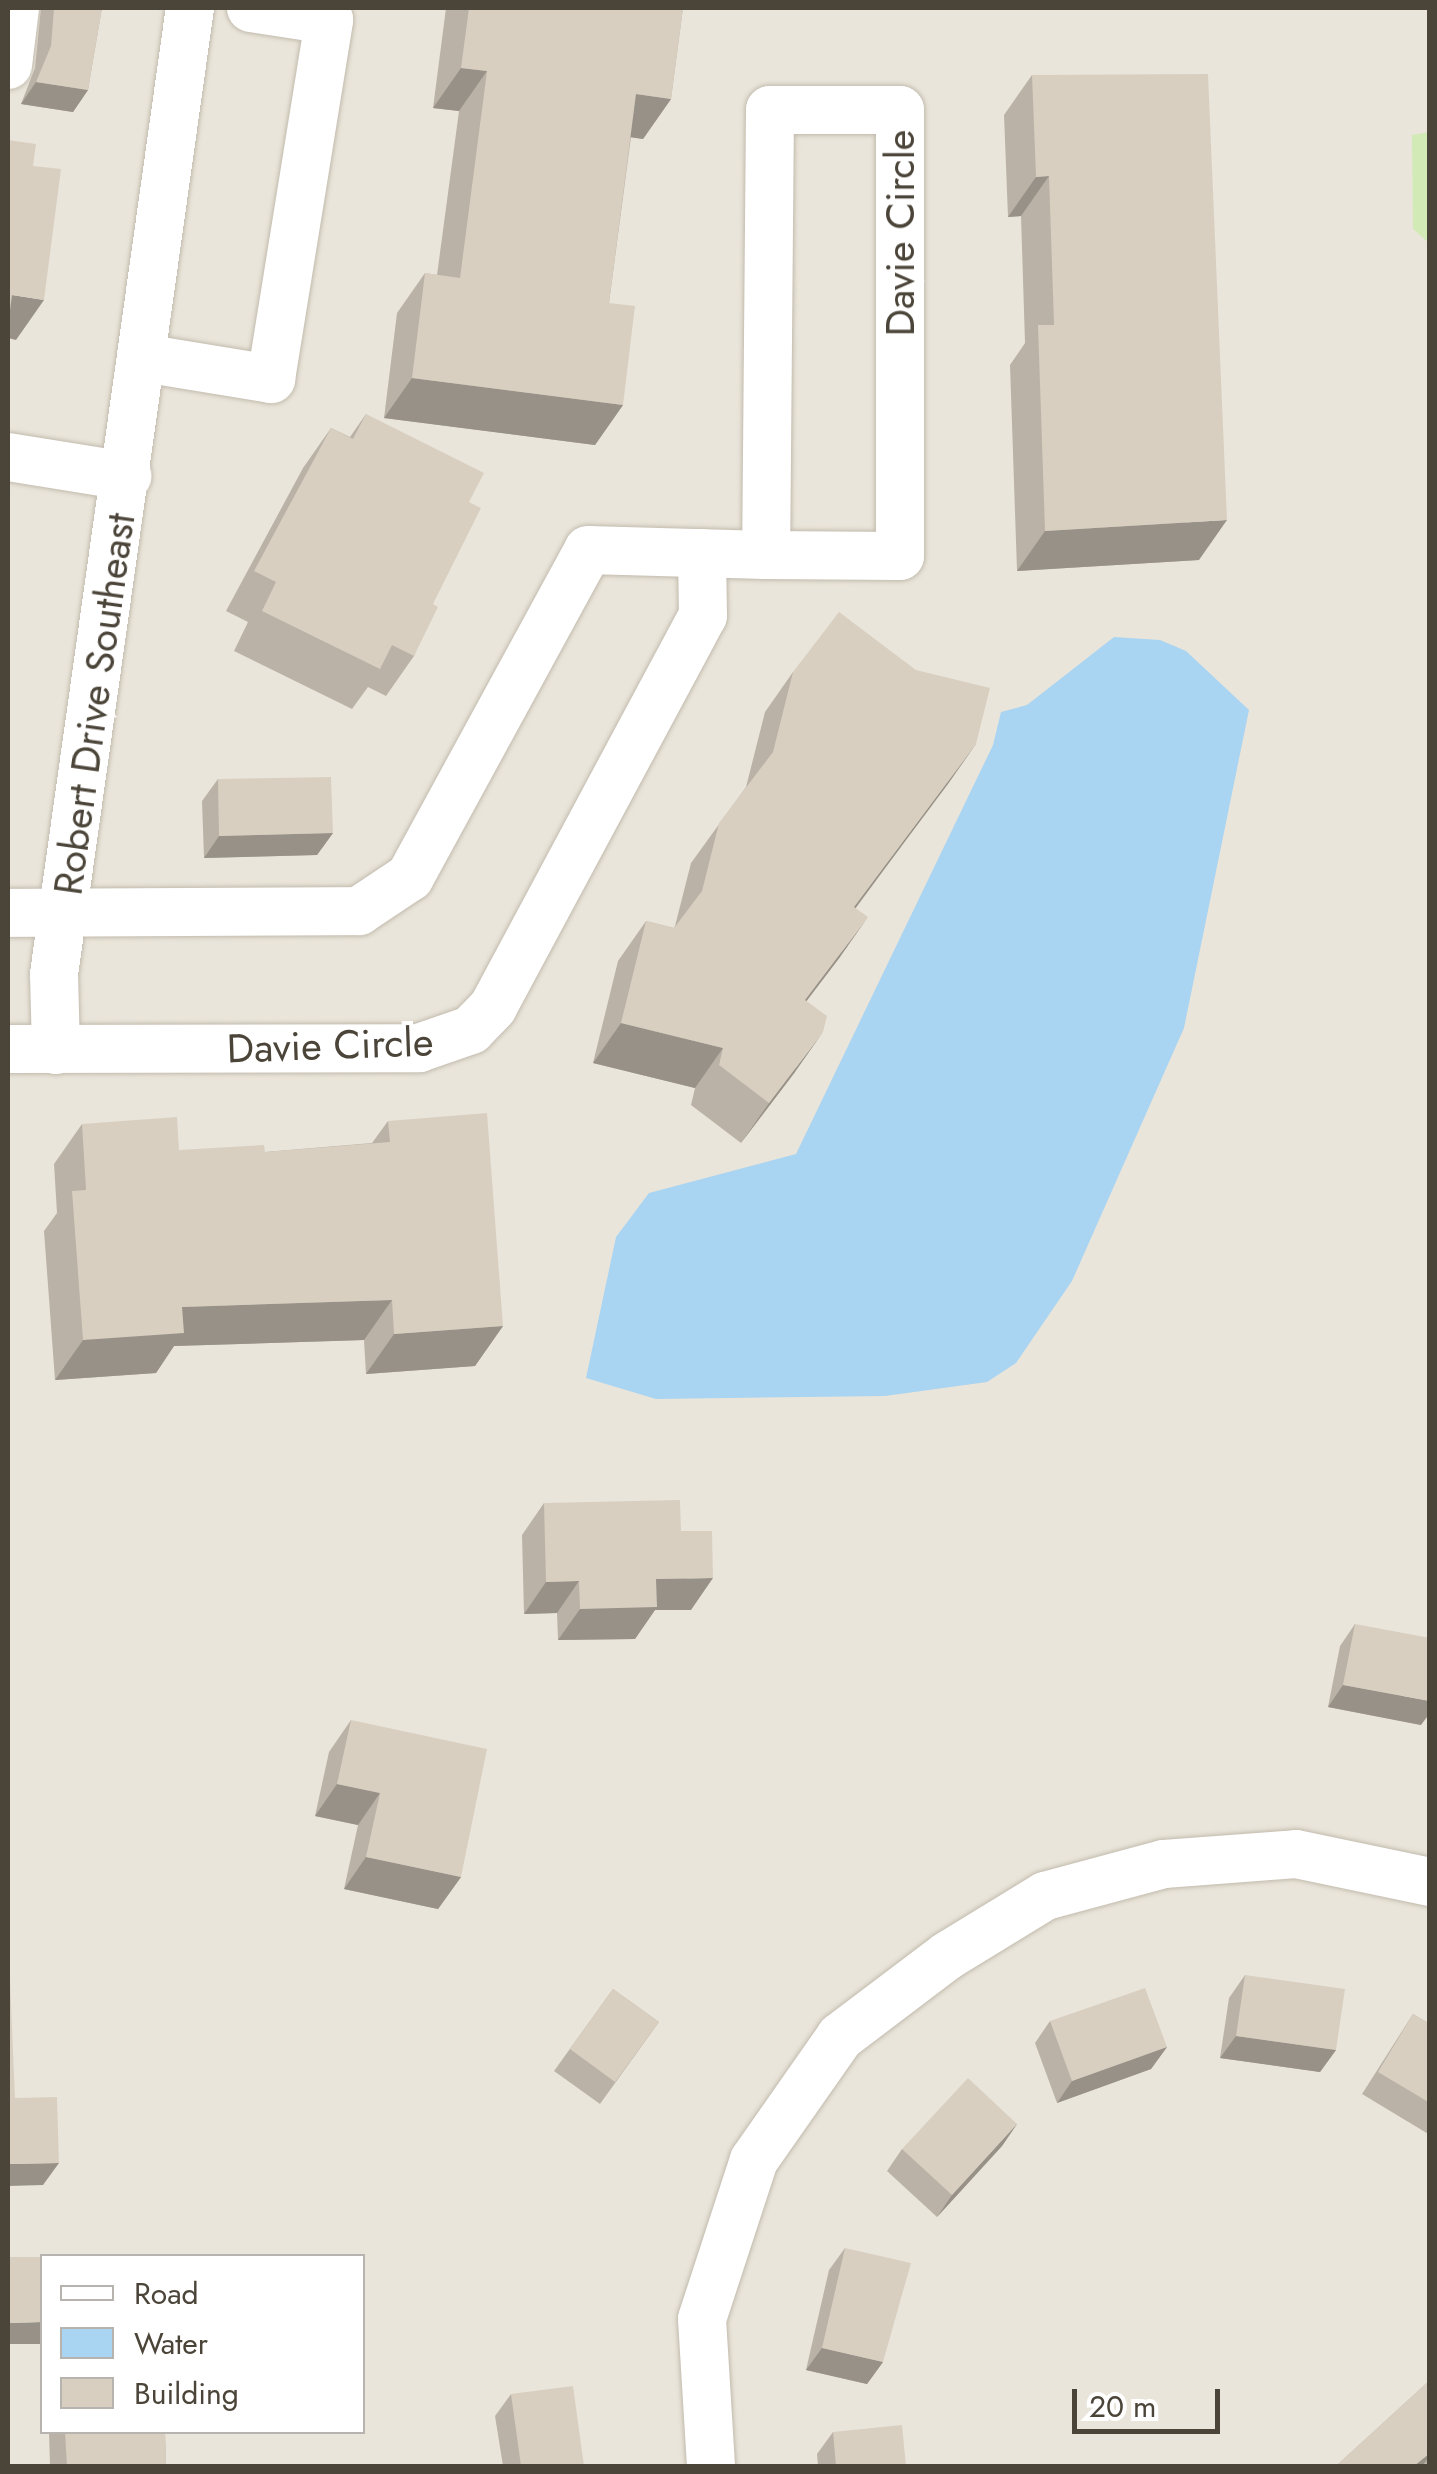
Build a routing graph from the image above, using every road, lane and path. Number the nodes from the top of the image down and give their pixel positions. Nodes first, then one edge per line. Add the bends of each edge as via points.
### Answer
1 (15, 8) edge
2 (190, 8) edge
3 (251, 8) edge
4 (8, 65) edge
5 (142, 358) junction
6 (8, 457) edge
7 (127, 476) junction
8 (702, 553) junction
9 (766, 555) junction
10 (8, 912) edge
11 (64, 912) junction
12 (8, 1049) edge
13 (56, 1050) junction
14 (1430, 1882) edge
15 (711, 2466) edge

1 - 4 street
2 - 5 street, Robert Drive Southeast
3 - 5 street via 329,20 270,379
5 - 7 street, Robert Drive Southeast
6 - 7 street
7 - 11 street, Robert Drive Southeast
8 - 9 street, Davie Circle
8 - 11 street, Davie Circle via 588,550 410,878 388,898 359,911
8 - 13 street, Davie Circle via 704,616 492,1007 470,1030 419,1048
9 - 9 street, Davie Circle via 900,556 900,110 770,110
10 - 11 street, Davie Circle
11 - 13 street, Robert Drive Southeast via 54,974
12 - 13 street, Davie Circle
14 - 15 street via 1296,1854 1164,1864 1045,1896 946,1956 840,2037 754,2160 702,2318

